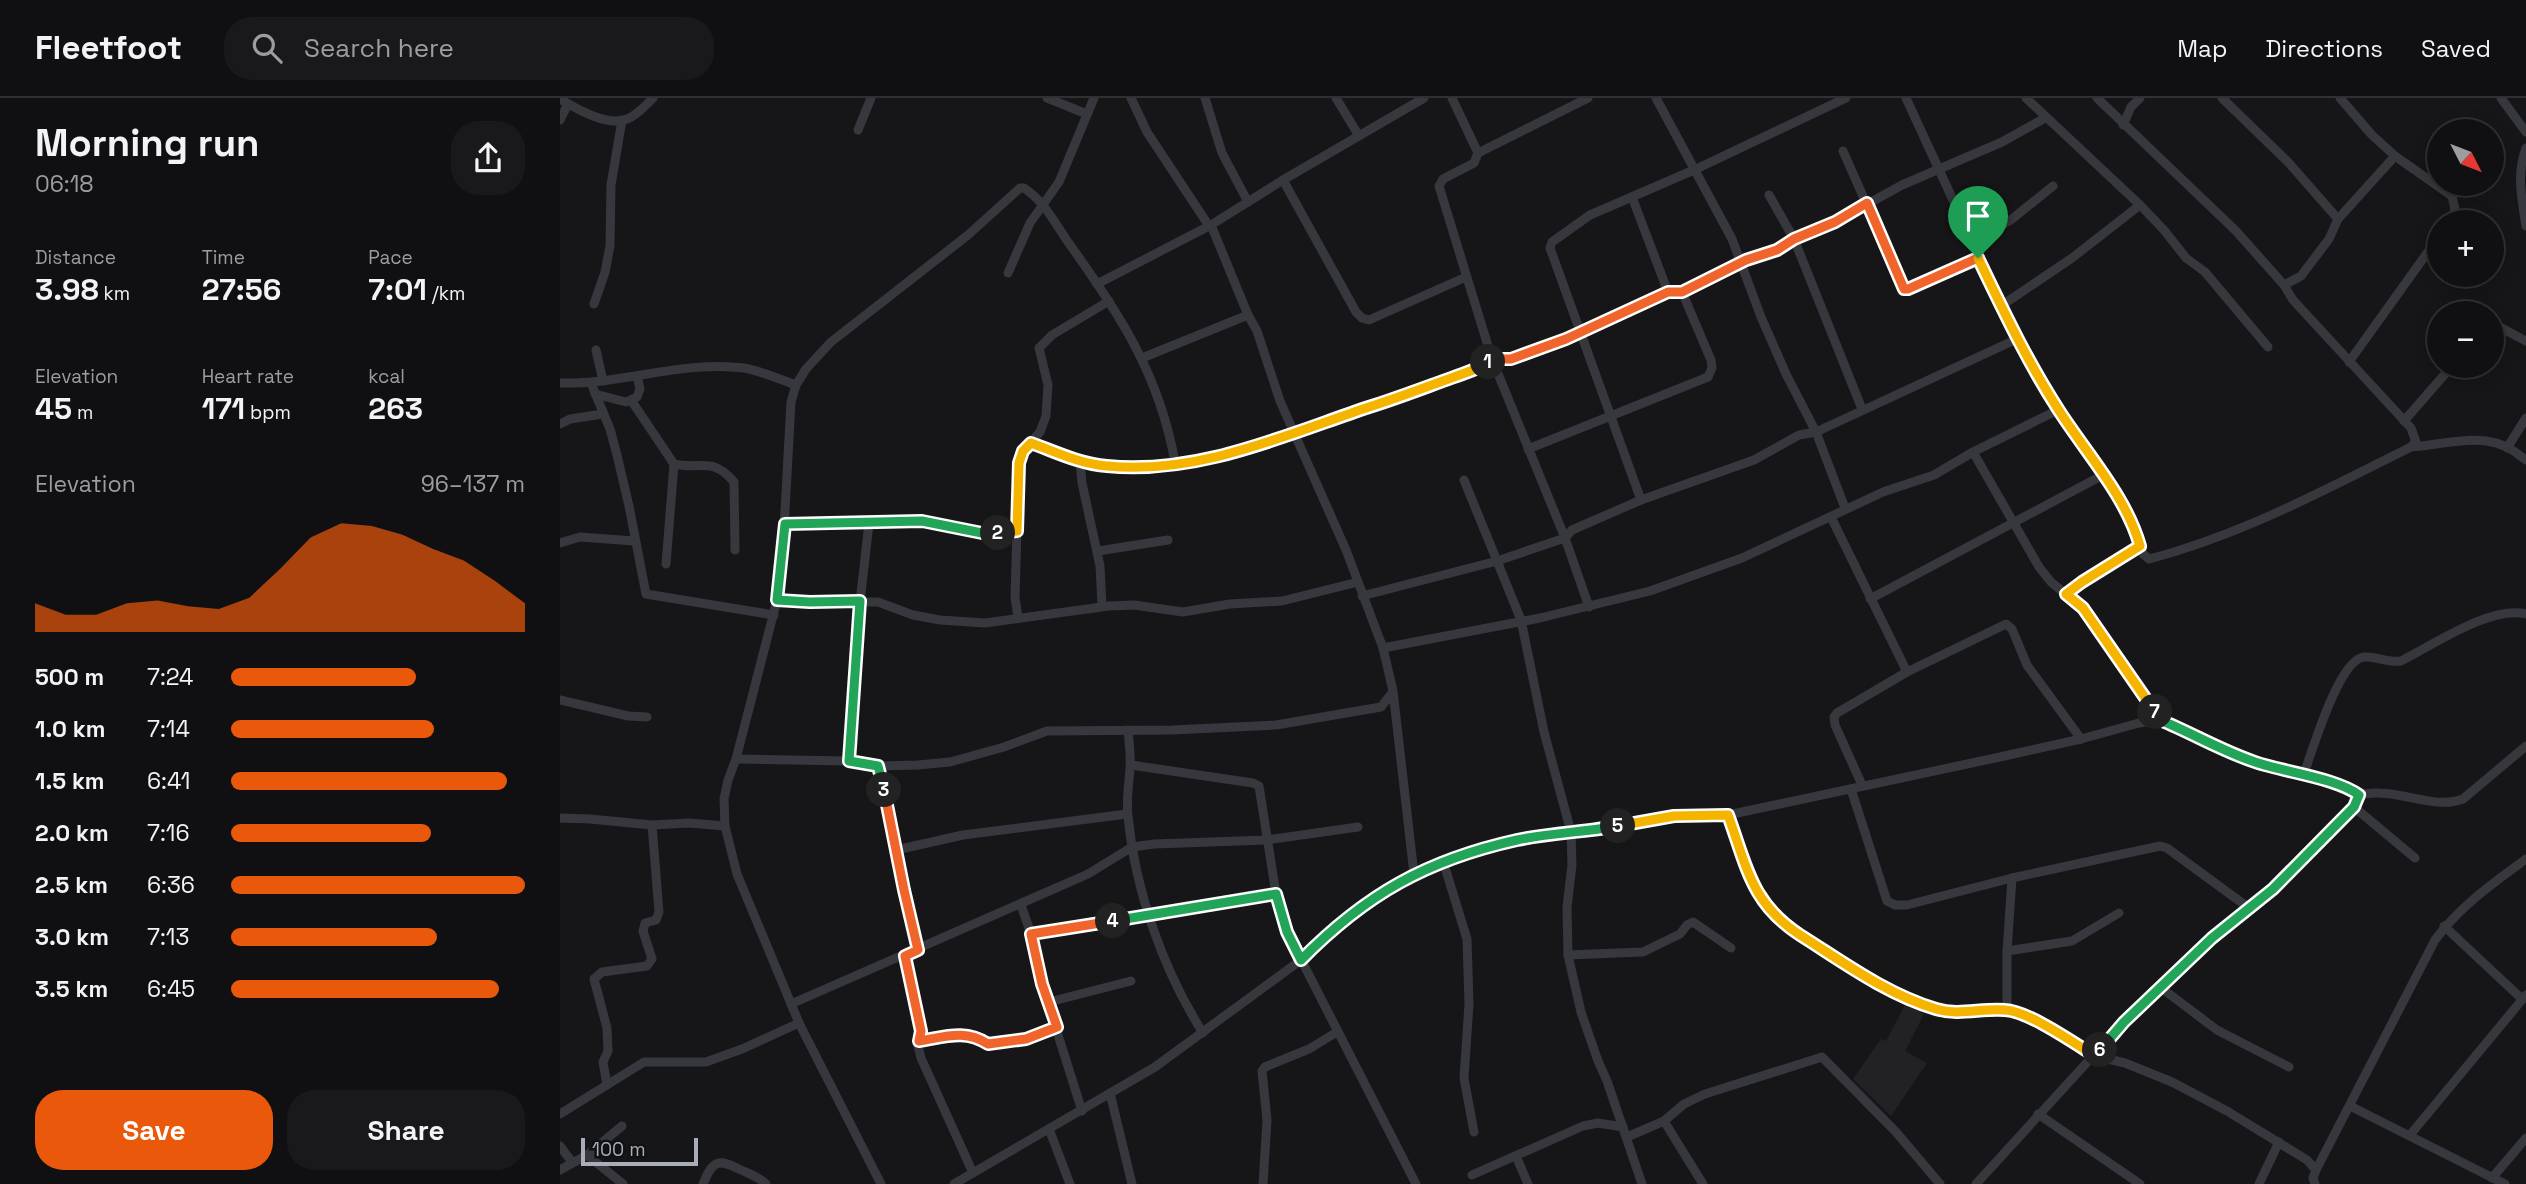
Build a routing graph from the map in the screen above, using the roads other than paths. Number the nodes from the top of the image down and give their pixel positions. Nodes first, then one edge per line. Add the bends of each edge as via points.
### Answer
1 (653, 98) edge
2 (871, 98) edge
3 (1047, 98) edge
4 (1094, 98) edge
5 (1131, 98) edge
6 (1205, 98) edge
7 (1336, 98) edge
8 (1424, 98) edge
9 (1452, 98) edge
10 (1588, 98) edge
11 (1656, 98) edge
12 (1846, 98) edge
13 (1906, 98) edge
14 (2026, 98) edge
15 (2098, 98) edge
16 (2140, 98) edge
17 (2222, 98) edge
18 (2340, 98) edge
19 (2501, 98) edge
20 (564, 101) edge
21 (1087, 114) junction
22 (2045, 118) junction
23 (560, 120) edge
24 (622, 120) junction
25 (2123, 125) junction
26 (858, 130) dead end
27 (2526, 132) edge
28 (1359, 136) junction
29 (2526, 148) edge
30 (1843, 150) dead end
31 (1478, 152) junction
32 (2395, 156) junction
33 (1694, 170) junction
34 (1939, 171) junction
35 (1283, 180) junction
36 (2053, 186) dead end
37 (1769, 195) dead end
38 (1632, 197) junction
39 (1248, 202) junction
40 (1867, 203) junction
41 (1042, 204) junction
42 (2140, 205) junction
43 (2455, 210) edge
44 (2338, 219) junction
45 (1210, 225) junction
46 (2526, 226) edge
47 (1794, 239) junction
48 (1973, 242) junction
49 (2427, 253) edge
50 (1978, 258) junction
51 (1741, 263) junction
52 (1008, 273) dead end
53 (1466, 276) junction
54 (1097, 284) junction
55 (2284, 285) junction
56 (1668, 292) junction
57 (1682, 292) junction
58 (1109, 301) junction
59 (594, 304) dead end
60 (2001, 306) junction
61 (1248, 315) junction
62 (2504, 329) edge
63 (1580, 334) junction
64 (2017, 339) junction
65 (2526, 341) edge
66 (2268, 347) dead end
67 (596, 350) dead end
68 (1142, 358) junction
69 (1492, 359) junction
70 (2349, 362) junction
71 (637, 376) junction
72 (2442, 378) edge
73 (603, 381) junction
74 (560, 383) edge
75 (591, 383) junction
76 (796, 385) junction
77 (595, 394) junction
78 (631, 400) junction
79 (1862, 408) junction
80 (2058, 410) junction
81 (603, 414) junction
82 (1610, 417) junction
83 (2526, 418) edge
84 (2404, 421) junction
85 (560, 424) edge
86 (1816, 432) junction
87 (1293, 434) junction
88 (1031, 443) junction
89 (2411, 447) junction
90 (2507, 448) junction
91 (1528, 449) junction
92 (1973, 452) junction
93 (2526, 460) edge
94 (1080, 461) junction
95 (1175, 463) junction
96 (674, 464) junction
97 (2103, 475) junction
98 (1464, 480) dead end
99 (1641, 499) junction
100 (1845, 508) junction
101 (1831, 517) junction
102 (869, 523) junction
103 (2015, 523) junction
104 (785, 524) junction
105 (1017, 531) junction
106 (1565, 538) junction
107 (1168, 540) dead end
108 (634, 541) junction
109 (560, 543) edge
110 (2140, 546) junction
111 (734, 550) dead end
112 (1098, 551) junction
113 (1497, 561) junction
114 (666, 564) dead end
115 (1358, 582) junction
116 (2066, 594) junction
117 (1362, 596) junction
118 (1870, 598) junction
119 (777, 600) junction
120 (860, 601) junction
121 (1102, 606) junction
122 (1590, 607) junction
123 (2526, 614) edge
124 (774, 615) junction
125 (1018, 618) junction
126 (1521, 620) junction
127 (1383, 648) junction
128 (1907, 672) junction
129 (1393, 691) junction
130 (560, 699) edge
131 (646, 717) dead end
132 (2160, 720) junction
133 (1128, 730) junction
134 (2081, 739) junction
135 (2526, 746) edge
136 (736, 759) junction
137 (849, 761) junction
138 (1130, 765) junction
139 (878, 766) junction
140 (2303, 776) junction
141 (1862, 785) junction
142 (1851, 789) junction
143 (2359, 795) junction
144 (2354, 807) junction
145 (1127, 814) junction
146 (1728, 815) junction
147 (560, 818) edge
148 (652, 825) junction
149 (724, 826) junction
150 (1358, 827) dead end
151 (1571, 832) junction
152 (1267, 840) junction
153 (1132, 847) junction
154 (896, 850) junction
155 (2415, 858) dead end
156 (2526, 859) edge
157 (1443, 861) junction
158 (1414, 874) junction
159 (2012, 877) junction
160 (1276, 894) junction
161 (1021, 905) junction
162 (2249, 908) junction
163 (2119, 913) dead end
164 (1148, 915) junction
165 (2444, 926) junction
166 (1031, 934) junction
167 (1731, 948) dead end
168 (918, 950) junction
169 (2007, 951) junction
170 (1568, 955) junction
171 (905, 956) junction
172 (1301, 960) junction
173 (1131, 981) dead end
174 (2160, 987) junction
175 (2524, 997) edge
176 (1049, 1002) junction
177 (791, 1004) junction
178 (2007, 1010) junction
179 (799, 1023) junction
180 (1057, 1027) junction
181 (1337, 1032) junction
182 (1203, 1033) junction
183 (919, 1041) junction
184 (2095, 1056) junction
185 (2290, 1068) dead end
186 (607, 1085) junction
187 (1110, 1093) junction
188 (2350, 1106) junction
189 (1082, 1111) junction
190 (560, 1114) edge
191 (2038, 1114) junction
192 (1664, 1121) junction
193 (622, 1126) dead end
194 (1623, 1127) junction
195 (1049, 1129) junction
196 (1474, 1132) dead end
197 (2410, 1135) junction
198 (1627, 1137) junction
199 (2526, 1138) edge
200 (2279, 1142) junction
201 (560, 1146) edge
202 (587, 1155) junction
203 (1516, 1156) junction
204 (572, 1162) junction
205 (560, 1170) edge
206 (2316, 1170) junction
207 (973, 1172) junction
208 (1472, 1175) dead end
209 (2492, 1178) junction
210 (623, 1184) edge
211 (703, 1184) edge
212 (766, 1184) edge
213 (881, 1184) edge
214 (954, 1184) edge
215 (1070, 1184) edge
216 (1132, 1184) edge
217 (1263, 1184) edge
218 (1416, 1184) edge
219 (1528, 1184) edge
220 (1642, 1184) edge
221 (1703, 1184) edge
222 (1940, 1184) edge
223 (1976, 1184) edge
224 (2140, 1184) edge
225 (2259, 1184) edge
226 (2315, 1184) edge
227 (2505, 1184) edge

1 - 24 street via 638,113
2 - 26 street
3 - 21 street
4 - 21 street
5 - 45 street via 1147,132
6 - 39 street via 1222,153
7 - 28 street
8 - 28 street
9 - 31 street
10 - 31 street
11 - 33 street
12 - 33 street
13 - 34 street
14 - 22 street
15 - 25 street
16 - 25 street via 2130,107
17 - 44 street
18 - 32 street
19 - 27 street
20 - 23 street
20 - 24 street via 602,118
21 - 41 street via 1059,182
22 - 34 street
22 - 42 street
24 - 59 street via 611,185 610,246
25 - 55 street via 2236,232
28 - 35 street
29 - 46 street via 2519,180
30 - 40 street
31 - 53 street via 1474,163 1443,179 1439,186
32 - 43 street via 2452,196
32 - 44 street
33 - 38 street
33 - 51 street
34 - 40 street
34 - 48 street
35 - 39 street
35 - 53 street via 1362,318 1369,320
36 - 48 street via 2022,212
37 - 47 street
38 - 56 street
38 - 63 street via 1590,215 1552,242 1550,248
39 - 45 street
40 - 47 street
40 - 50 street via 1904,289
41 - 52 street
41 - 54 street
41 - 76 street via 1020,188 968,235 831,342
42 - 60 street
42 - 66 street
44 - 55 street via 2301,276
45 - 54 street
45 - 61 street
47 - 51 street
47 - 79 street
48 - 50 street
49 - 70 street
50 - 60 street
51 - 57 street
51 - 86 street via 1786,374
53 - 69 street
54 - 58 street
55 - 70 street
56 - 57 street
56 - 63 street
57 - 82 street via 1711,360 1710,374
58 - 68 street
58 - 88 street via 1052,335 1039,348 1048,385 1047,405 1040,432
60 - 64 street
61 - 68 street
61 - 87 street
62 - 65 street
63 - 69 street via 1511,359
63 - 82 street
64 - 79 street
64 - 80 street
67 - 73 street
68 - 95 street via 1154,381
69 - 87 street via 1468,374
69 - 91 street
70 - 84 street
71 - 73 street
71 - 76 street via 706,367 744,368
71 - 78 street via 640,389
72 - 84 street
73 - 75 street
74 - 75 street
75 - 77 street
76 - 104 street via 791,402
77 - 78 street
77 - 81 street
78 - 96 street
79 - 86 street
80 - 92 street
80 - 97 street
81 - 85 street
81 - 108 street
82 - 91 street
82 - 99 street
83 - 90 street
84 - 89 street via 2415,437
86 - 99 street via 1799,435 1754,460
86 - 100 street
87 - 95 street via 1230,454
87 - 115 street via 1315,475
88 - 94 street
88 - 105 street via 1019,463
89 - 90 street via 2469,440
89 - 110 street via 2241,527 2149,559
90 - 93 street
91 - 106 street
92 - 100 street via 1934,475
92 - 103 street
94 - 95 street via 1107,466
94 - 112 street
96 - 111 street via 708,464 734,482
96 - 114 street
97 - 103 street
97 - 110 street
98 - 113 street
99 - 106 street via 1572,530
100 - 101 street
101 - 118 street
101 - 122 street via 1742,558
102 - 104 street
102 - 105 street via 922,521 987,534
102 - 120 street
103 - 116 street via 2039,567
103 - 118 street
104 - 119 street
105 - 125 street
106 - 113 street
106 - 122 street
107 - 112 street
108 - 109 street via 580,537
108 - 124 street via 644,589 650,596
110 - 116 street
112 - 121 street
113 - 117 street
113 - 126 street
115 - 117 street
115 - 121 street via 1282,601 1183,612
116 - 132 street via 2083,608
117 - 127 street
118 - 128 street
119 - 120 street
119 - 124 street
120 - 125 street via 940,620 985,623
120 - 137 street
121 - 125 street
122 - 126 street
123 - 140 street via 2496,615 2401,661 2356,660 2337,682
124 - 136 street
126 - 127 street
126 - 151 street
127 - 129 street
128 - 134 street via 2006,624 2027,665
128 - 141 street via 1834,716
129 - 133 street via 1381,707 1308,721
129 - 158 street
130 - 131 street
132 - 134 street
132 - 140 street via 2225,751
133 - 138 street
133 - 139 street via 1047,731 950,762
134 - 141 street
135 - 143 street via 2463,799 2450,804 2390,792
136 - 137 street
136 - 149 street via 727,780
137 - 139 street
138 - 145 street
138 - 152 street via 1257,784
139 - 154 street
140 - 143 street via 2342,785
141 - 142 street
142 - 146 street
142 - 159 street via 1887,901 1907,905
143 - 144 street
144 - 155 street
144 - 162 street
145 - 153 street
145 - 154 street via 974,833
146 - 151 street via 1674,816
146 - 178 street via 1761,901 1785,925 1911,1001 1952,1012
147 - 148 street
148 - 149 street
148 - 186 street via 659,912 656,920 645,923 643,931 652,959 647,966 602,972 594,979 607,1028 608,1051 603,1062
149 - 177 street via 737,874
150 - 152 street
151 - 157 street via 1518,840
151 - 170 street
152 - 153 street
152 - 160 street
153 - 161 street via 1088,874
153 - 164 street
154 - 168 street
156 - 165 street
157 - 158 street
157 - 196 street via 1467,939 1464,1078
158 - 172 street via 1350,915
159 - 162 street via 2160,846
159 - 169 street
160 - 164 street
160 - 172 street
161 - 166 street
161 - 168 street
162 - 174 street
163 - 169 street via 2072,941
164 - 166 street
164 - 182 street
165 - 175 street
165 - 188 street
166 - 176 street
167 - 170 street via 1693,922 1643,951
168 - 171 street
169 - 178 street
170 - 194 street via 1581,1012
171 - 177 street
171 - 183 street via 921,1031
172 - 181 street
172 - 182 street
173 - 176 street
174 - 184 street
174 - 185 street via 2217,1030
175 - 197 street
176 - 180 street
177 - 179 street
178 - 184 street
179 - 186 street via 706,1062 644,1062
179 - 213 street
180 - 183 street via 1026,1039 988,1044 980,1037 960,1034
180 - 189 street
181 - 217 street via 1262,1071 1267,1120
181 - 218 street
182 - 187 street
183 - 207 street via 921,1058
184 - 191 street
184 - 200 street via 2172,1082
186 - 190 street
187 - 189 street
187 - 216 street
188 - 197 street
188 - 206 street
189 - 195 street
191 - 223 street
191 - 224 street
192 - 198 street
192 - 221 street
192 - 222 street via 1705,1094 1822,1057
193 - 202 street
194 - 198 street
194 - 203 street via 1583,1126
195 - 207 street
195 - 215 street
197 - 209 street
198 - 220 street
199 - 209 street
200 - 206 street
200 - 225 street
201 - 204 street
202 - 204 street
202 - 210 street
203 - 208 street
203 - 219 street
204 - 205 street
206 - 226 street
207 - 214 street
209 - 227 street
211 - 212 street via 711,1167 722,1162

